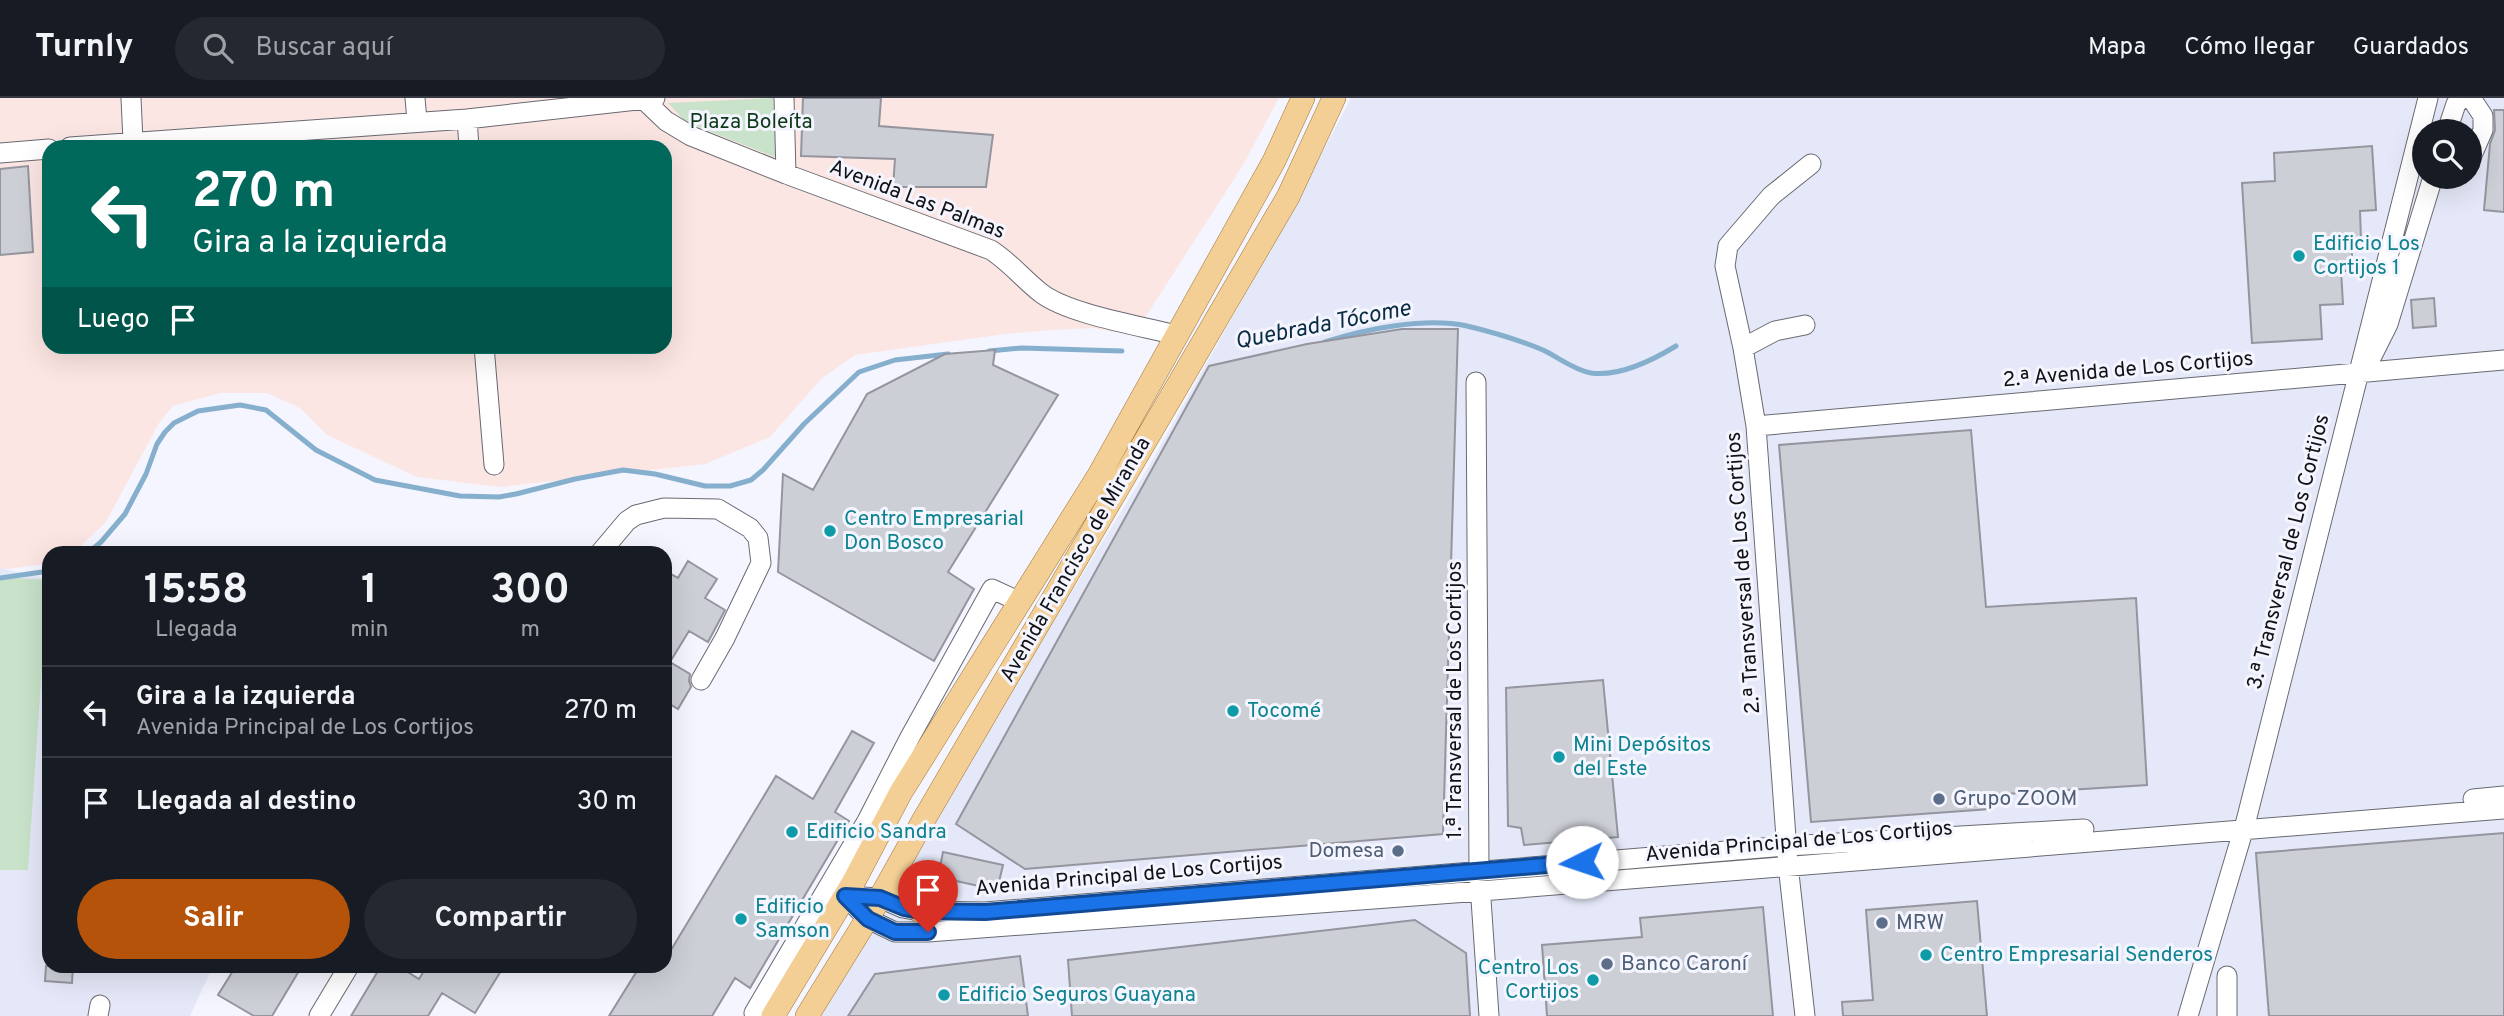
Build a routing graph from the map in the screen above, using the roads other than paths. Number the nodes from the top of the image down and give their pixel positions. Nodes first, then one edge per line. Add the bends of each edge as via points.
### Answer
1 (131, 98) edge
2 (415, 98) edge
3 (784, 98) edge
4 (1303, 98) edge
5 (1334, 98) edge
6 (2428, 98) edge
7 (2462, 98) edge
8 (2471, 98) edge
9 (650, 99) edge
10 (467, 118) junction
11 (2450, 119) edge
12 (417, 121) junction
13 (2482, 133) edge
14 (134, 140) edge
15 (148, 140) edge
16 (469, 140) edge
17 (42, 150) edge
18 (0, 153) edge
19 (1811, 164) dead end
20 (786, 174) junction
21 (2429, 189) edge
22 (1805, 326) dead end
23 (1176, 335) junction
24 (1743, 348) junction
25 (485, 354) edge
26 (2504, 360) edge
27 (2352, 373) junction
28 (1476, 382) dead end
29 (1756, 426) junction
30 (494, 465) dead end
31 (606, 546) edge
32 (701, 680) dead end
33 (2504, 796) edge
34 (2504, 809) edge
35 (2240, 826) junction
36 (870, 832) junction
37 (1788, 855) junction
38 (900, 863) junction
39 (1479, 870) junction
40 (1481, 891) junction
41 (845, 896) junction
42 (880, 898) junction
43 (920, 911) junction
44 (868, 919) junction
45 (806, 925) junction
46 (345, 973) edge
47 (2227, 976) dead end
48 (759, 1015) edge
49 (319, 1016) edge
50 (807, 1016) edge
51 (1489, 1016) edge
52 (1805, 1016) edge
53 (2188, 1016) edge
54 (2227, 1016) edge

1 - 14 street
2 - 12 street
3 - 20 street
4 - 23 main road, Avenida Francisco de Miranda via 1274,161
5 - 38 main road, Avenida Francisco de Miranda via 1281,208
6 - 27 street, 3.ª Transversal de Los Cortijos
7 - 11 street
8 - 13 street via 2483,116
9 - 10 street, Avenida Las Palmas
9 - 20 street, Avenida Las Palmas via 666,121 691,136
10 - 12 street, Avenida Las Palmas
10 - 16 street
12 - 15 street, Avenida Las Palmas
17 - 18 street
19 - 24 street, 2.ª Transversal de Los Cortijos via 1770,196 1728,246 1725,266
20 - 23 street, Avenida Las Palmas via 991,250 1062,305
21 - 27 street via 2388,324 2372,356
22 - 24 street via 1775,331
23 - 36 main road, Avenida Francisco de Miranda via 1099,475
24 - 29 street, 2.ª Transversal de Los Cortijos
25 - 30 street
26 - 27 street, 2.ª Avenida de Los Cortijos
27 - 29 street, 2.ª Avenida de Los Cortijos
27 - 35 street, 3.ª Transversal de Los Cortijos
28 - 39 street, 1.ª Transversal de Los Cortijos
29 - 37 street, 2.ª Transversal de Los Cortijos
31 - 32 street via 636,515 664,508 718,509 750,527 758,538 761,563
33 - 35 street, Avenida Principal de Los Cortijos
34 - 35 street, Avenida Principal de Los Cortijos
35 - 37 street, Avenida Principal de Los Cortijos
35 - 53 street, 3.ª Transversal de Los Cortijos
36 - 41 main road, Avenida Francisco de Miranda
36 - 45 street, Avenida Francisco de Miranda
37 - 39 street, Avenida Principal de Los Cortijos
37 - 40 street, Avenida Principal de Los Cortijos
37 - 52 street, 2.ª Transversal de Los Cortijos
38 - 42 main road, Avenida Francisco de Miranda
38 - 43 main road via 904,893
39 - 40 street, 1.ª Transversal de Los Cortijos
39 - 43 street, Avenida Principal de Los Cortijos via 985,912
40 - 44 street, Avenida Principal de Los Cortijos via 928,932 895,932
40 - 51 street, 1.ª Transversal de Los Cortijos
41 - 42 street, Avenida Principal de Los Cortijos
41 - 44 street, Avenida Principal de Los Cortijos
41 - 45 street
41 - 48 main road, Avenida Francisco de Miranda
42 - 43 street, Avenida Principal de Los Cortijos
42 - 44 main road, Avenida Francisco de Miranda
44 - 50 main road, Avenida Francisco de Miranda
45 - 48 street, Avenida Francisco de Miranda
46 - 49 street
47 - 54 street

